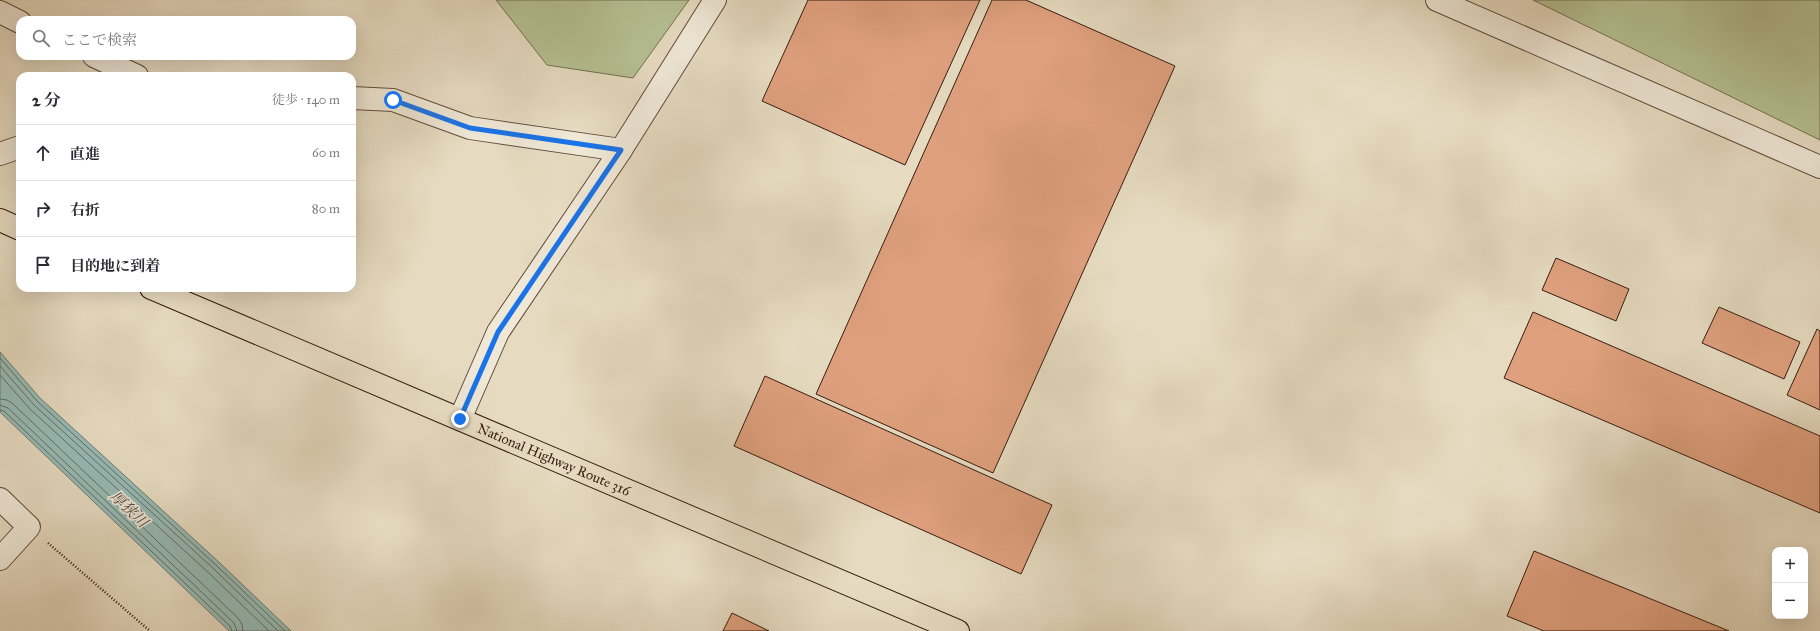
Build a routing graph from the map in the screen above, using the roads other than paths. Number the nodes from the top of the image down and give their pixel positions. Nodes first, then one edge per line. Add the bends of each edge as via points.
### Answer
1 (715, 0) edge
2 (1437, 0) edge
3 (0, 12) edge
4 (16, 20) edge
5 (103, 60) edge
6 (128, 72) edge
7 (356, 98) edge
8 (16, 148) edge
9 (621, 150) junction
10 (0, 154) edge
11 (1820, 167) edge
12 (0, 220) edge
13 (16, 227) edge
14 (160, 292) edge
15 (460, 419) junction
16 (0, 499) edge
17 (0, 559) edge
18 (958, 631) edge

1 - 9 street
2 - 11 street
3 - 4 street
5 - 6 street
7 - 9 street via 393,100 470,128
8 - 10 street
9 - 15 street via 498,332
12 - 13 highway
14 - 15 highway, National Highway Route 316
15 - 18 highway, National Highway Route 316
16 - 17 street via 29,527

